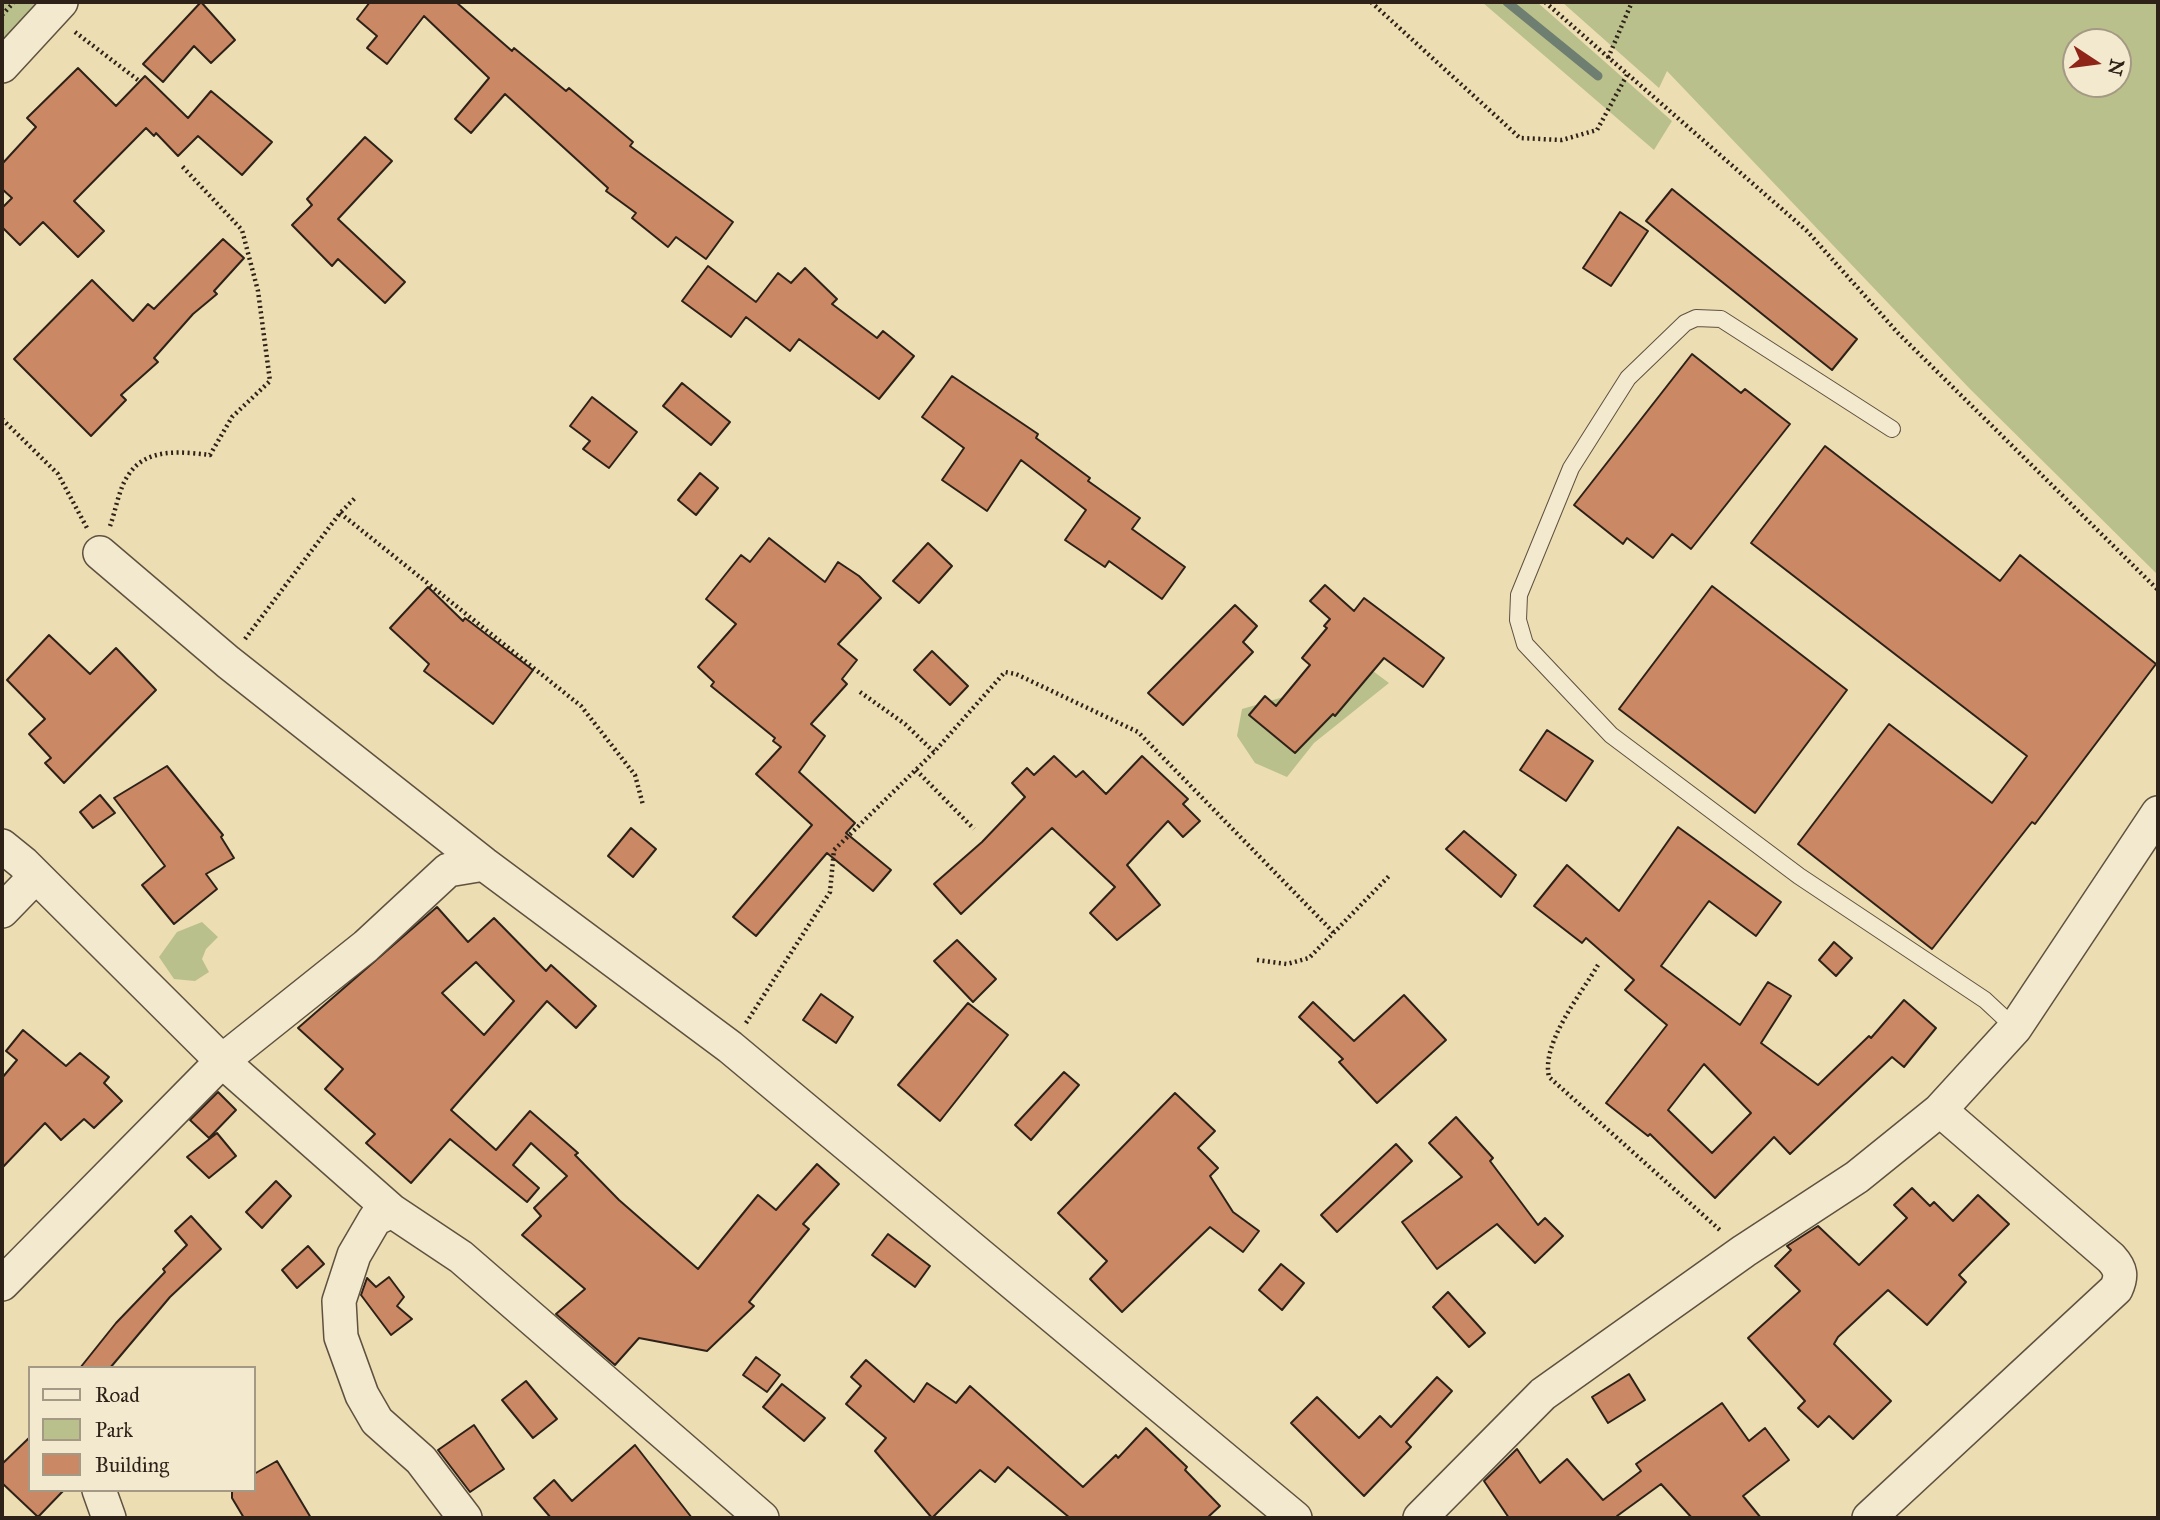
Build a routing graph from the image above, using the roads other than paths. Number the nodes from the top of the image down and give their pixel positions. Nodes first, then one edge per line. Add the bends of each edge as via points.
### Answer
1 (53, 11) edge
2 (2, 66) edge
3 (1892, 429) dead end
4 (100, 553) road end
5 (2158, 813) edge
6 (2, 846) edge
7 (484, 864) junction
8 (36, 876) junction
9 (2, 911) edge
10 (2015, 1028) junction
11 (222, 1062) junction
12 (1940, 1110) junction
13 (392, 1211) junction
14 (2, 1284) edge
15 (100, 1492) edge
16 (109, 1518) edge
17 (465, 1518) edge
18 (762, 1518) edge
19 (1295, 1518) edge
20 (1420, 1518) edge
21 (1869, 1518) edge

1 - 2 street
3 - 10 lane via 1721,319 1696,318 1685,323 1628,378 1571,468 1519,595 1518,620 1525,644 1611,735 1799,876 1985,1000
4 - 7 street via 228,662
5 - 10 street
6 - 8 street
7 - 11 street via 448,870 366,946
7 - 19 street via 730,1047
8 - 9 street
8 - 11 street
10 - 12 street
11 - 13 street
11 - 14 street
12 - 20 street via 1857,1177 1543,1394
12 - 21 street via 2111,1258 2119,1266 2121,1278 2111,1294
13 - 17 street via 375,1219 354,1255 339,1301 341,1337 362,1395 377,1421 421,1460
13 - 18 street via 461,1257
15 - 16 street

